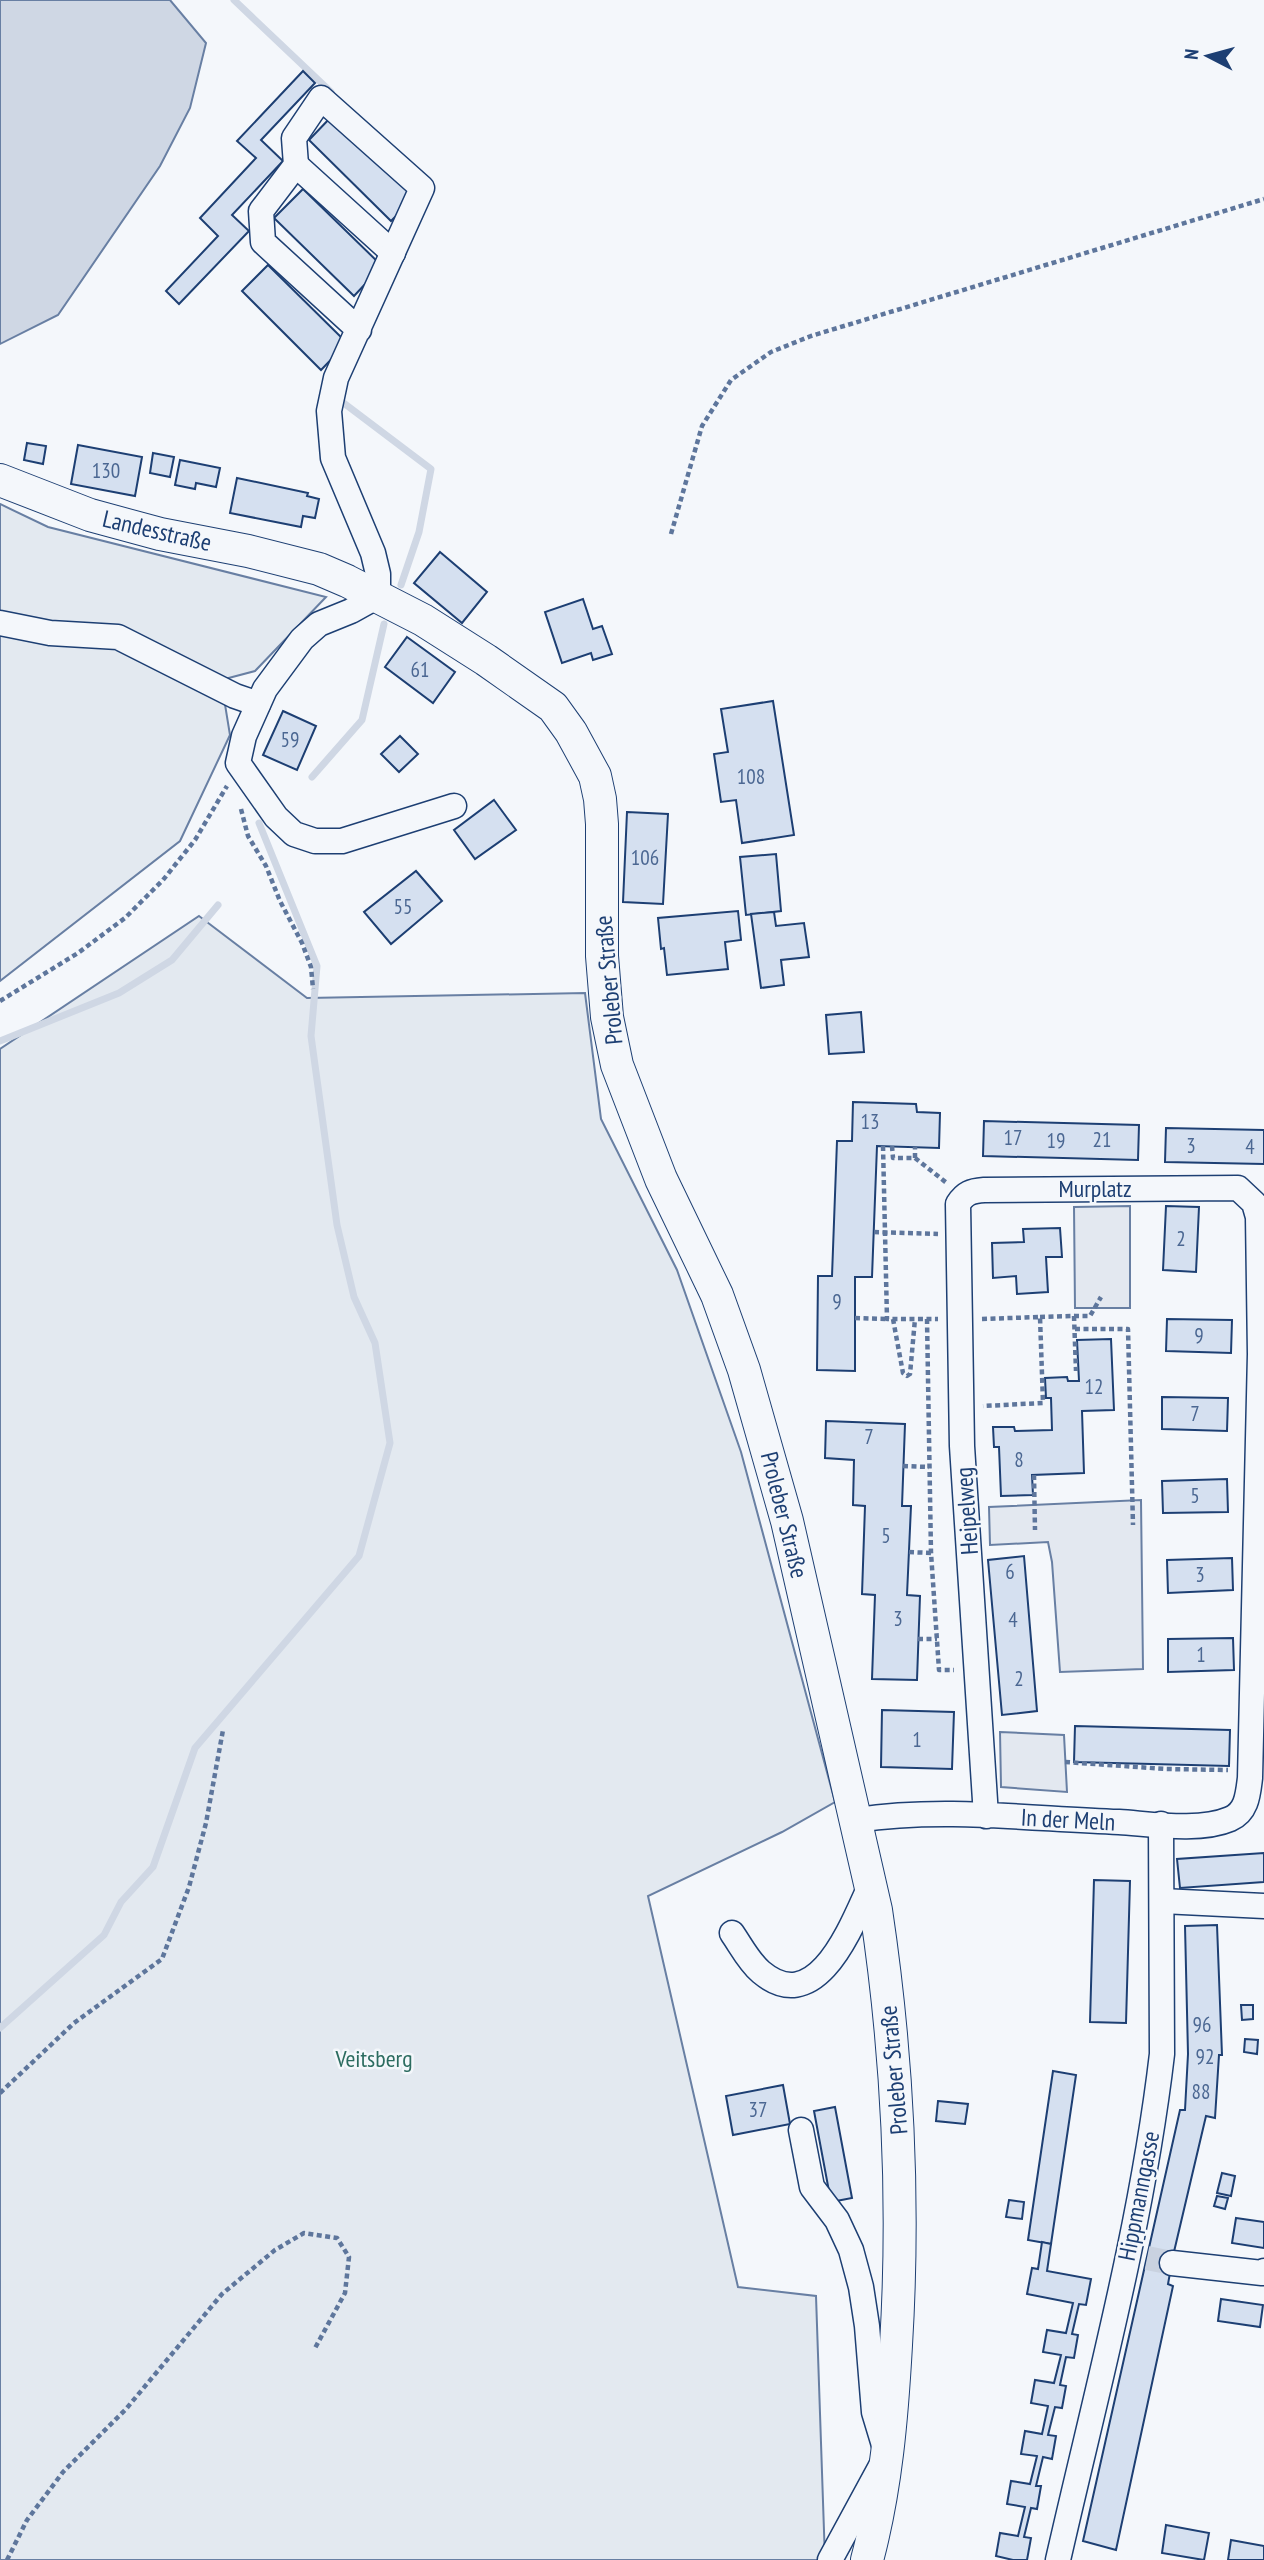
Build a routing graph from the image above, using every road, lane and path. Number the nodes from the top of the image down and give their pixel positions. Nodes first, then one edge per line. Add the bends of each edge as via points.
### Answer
1 (296, 165) junction
2 (1264, 199) edge
3 (393, 253) junction
4 (359, 330) junction
5 (0, 480) edge
6 (671, 534) dead end
7 (318, 569) joint
8 (378, 596) junction
9 (0, 624) edge
10 (258, 704) junction
11 (238, 763) junction
12 (454, 806) dead end
13 (313, 989) dead end
14 (0, 1001) edge
15 (883, 1146) dead end
16 (892, 1146) dead end
17 (915, 1147) dead end
18 (915, 1158) junction
19 (1238, 1188) joint
20 (960, 1200) junction
21 (874, 1232) dead end
22 (885, 1232) junction
23 (910, 1233) dead end
24 (1101, 1297) dead end
25 (1074, 1316) junction
26 (1040, 1317) junction
27 (855, 1318) dead end
28 (890, 1319) junction
29 (926, 1319) dead end
30 (958, 1320) junction
31 (1075, 1329) junction
32 (1076, 1371) dead end
33 (961, 1407) junction
34 (903, 1465) dead end
35 (929, 1467) junction
36 (1034, 1475) dead end
37 (1133, 1525) dead end
38 (1035, 1530) dead end
39 (909, 1552) dead end
40 (931, 1553) junction
41 (918, 1639) dead end
42 (937, 1639) junction
43 (977, 1669) junction
44 (223, 1730) dead end
45 (1065, 1762) dead end
46 (1219, 1770) dead end
47 (986, 1816) junction
48 (857, 1820) junction
49 (1161, 1824) junction
50 (871, 1884) junction
51 (1162, 1902) junction
52 (1264, 1906) edge
53 (732, 1933) dead end
54 (0, 2093) edge
55 (801, 2130) dead end
56 (1172, 2263) tunnel mouth
57 (1263, 2272) edge
58 (314, 2350) dead end
59 (887, 2455) junction
60 (7, 2560) edge
61 (830, 2560) edge
62 (867, 2560) edge
63 (1058, 2560) edge

1 - 3 street
1 - 3 street via 294,138 321,98 422,188
1 - 4 street via 261,211 263,242
2 - 6 path via 771,352 731,380 702,426
3 - 4 street
4 - 8 street via 336,378 329,411 333,458 373,553
5 - 7 main road, Landesstraße via 101,518
7 - 8 main road, Proleber Straße
8 - 10 street via 319,624 302,639
8 - 48 main road, Proleber Straße via 486,660 553,708 595,776 602,824 602,956 617,1065 662,1180 717,1295 744,1370 787,1521
9 - 10 street via 118,637
10 - 11 street
11 - 12 street via 276,817 294,834 315,841 342,841
11 - 13 path via 239,800 248,836 302,943
11 - 14 path via 195,840 163,880 88,946
15 - 22 path
16 - 18 path via 893,1158
17 - 18 path
18 - 20 path
19 - 20 street, Murplatz via 984,1190 970,1191
19 - 49 street, In der Meln via 1254,1203 1258,1217 1260,1354 1248,1797 1232,1819 1211,1825
20 - 30 street, Heipelweg
21 - 22 path
22 - 23 path
22 - 28 path
24 - 25 path via 1090,1315
25 - 26 path
25 - 31 path
26 - 30 path
26 - 33 path via 1044,1404
27 - 28 path
28 - 28 path via 903,1373 907,1376 915,1319
29 - 35 path
30 - 33 street, Heipelweg
31 - 32 path
31 - 37 path via 1128,1329
33 - 43 street, Heipelweg
34 - 35 path
35 - 40 path
36 - 38 path
39 - 40 path
40 - 42 path
41 - 42 path
42 - 43 path via 939,1670
43 - 47 street, Heipelweg
44 - 54 path via 206,1824 162,1959 74,2023
45 - 46 path
47 - 48 street, In der Meln via 886,1815
47 - 49 street, In der Meln
48 - 50 main road, Proleber Straße
49 - 51 street, Hippmanngasse
50 - 53 street via 838,1951 826,1967 801,1984 774,1981 760,1971
50 - 59 main road, Proleber Straße via 893,2049 902,2189
51 - 52 street
51 - 63 street, Hippmanngasse via 1162,2054 1137,2257
55 - 59 street via 812,2187 837,2220 861,2287 874,2412
56 - 57 street
58 - 60 path via 345,2293 349,2257 337,2238 304,2233 275,2250 222,2294 126,2409 62,2472 27,2520
59 - 61 street
59 - 62 main road, Proleber Straße

